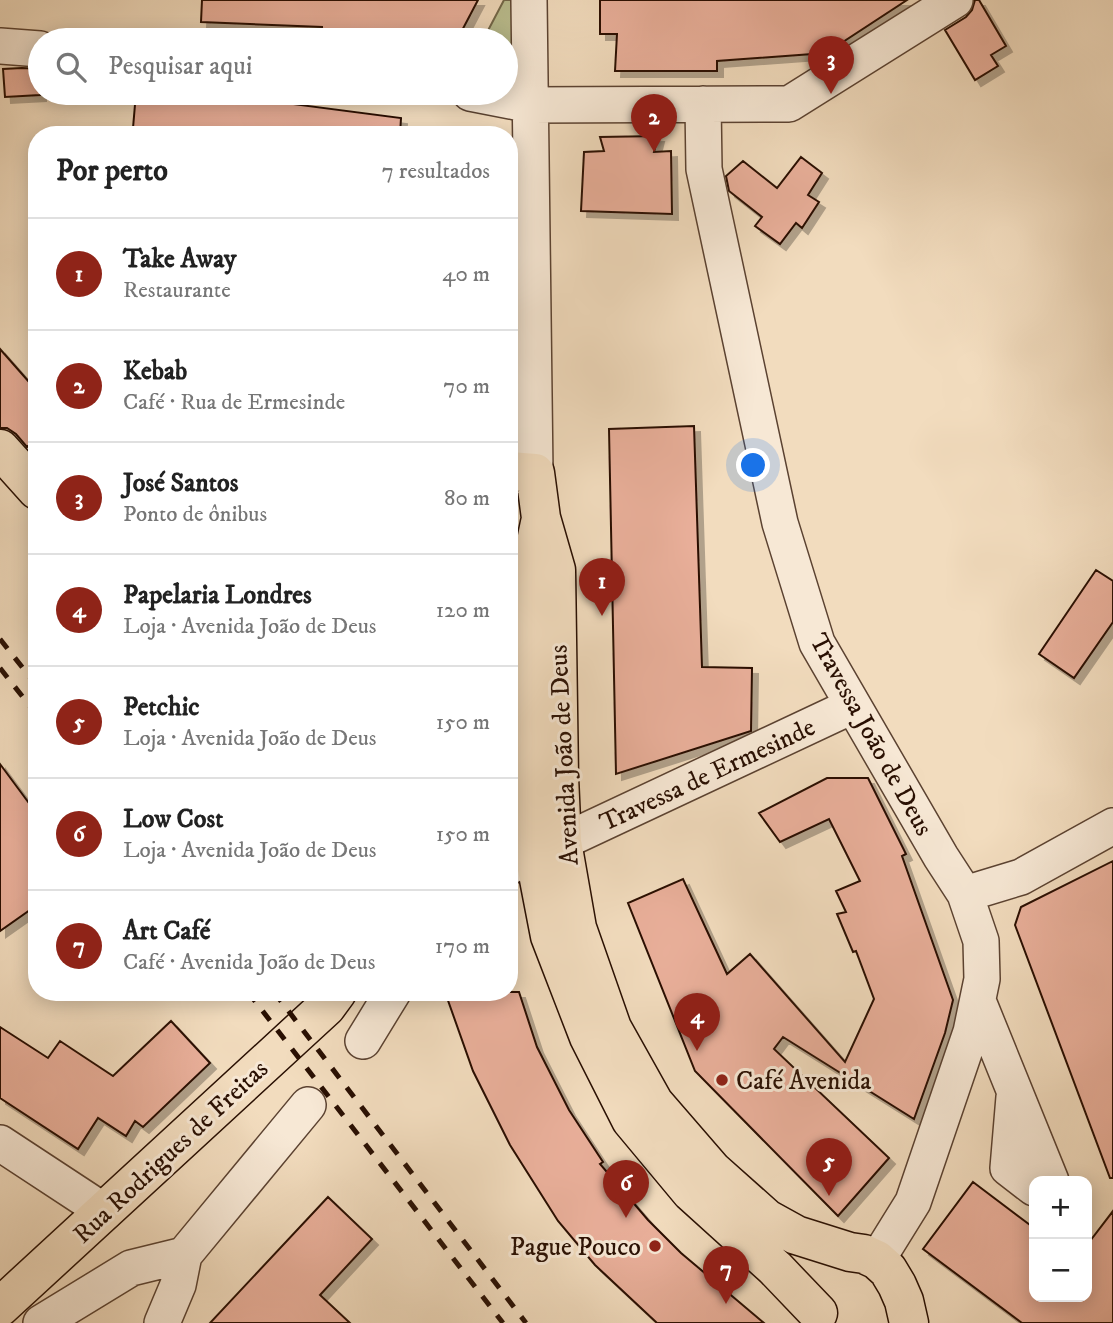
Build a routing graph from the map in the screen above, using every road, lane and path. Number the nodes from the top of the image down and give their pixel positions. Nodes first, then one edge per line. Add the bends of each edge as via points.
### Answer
1 (529, 0) edge
2 (955, 0) edge
3 (0, 46) edge
4 (28, 48) edge
5 (518, 102) edge
6 (703, 104) junction
7 (531, 105) junction
8 (0, 449) edge
9 (522, 472) edge
10 (28, 480) edge
11 (852, 706) junction
12 (1113, 826) edge
13 (535, 852) edge
14 (965, 894) junction
15 (330, 1001) edge
16 (387, 1001) edge
17 (978, 1001) junction
18 (363, 1041) dead end
19 (1014, 1090) junction
20 (308, 1105) dead end
21 (0, 1143) edge
22 (1049, 1176) edge
23 (1029, 1184) edge
24 (105, 1212) junction
25 (184, 1255) junction
26 (863, 1256) junction
27 (0, 1307) edge
28 (820, 1318) edge
29 (41, 1323) edge
30 (162, 1323) edge
31 (909, 1323) edge

1 - 7 street, Avenida João de Deus
2 - 6 street via 789,104
3 - 4 street
5 - 7 street
6 - 7 street
6 - 11 street, Travessa João de Deus via 704,169 780,523 817,643
7 - 9 street, Avenida João de Deus
8 - 10 main road
9 - 13 main road, Avenida João de Deus via 541,518 528,575 526,751
11 - 13 street, Travessa de Ermesinde
11 - 14 street, Travessa João de Deus
12 - 14 street via 1021,877
13 - 26 main road, Avenida João de Deus via 577,928 612,1028 654,1103 712,1170 766,1219 796,1235
13 - 28 main road, Avenida João de Deus via 550,936 589,1037 631,1120 691,1192 775,1268
14 - 17 street, Travessa João de Deus via 981,941
15 - 24 main road, Rua Rodrigues de Freitas
16 - 18 street
17 - 19 street
17 - 26 street, Travessa João de Deus via 913,1202
19 - 22 street
19 - 23 street via 1008,1168
20 - 25 street
21 - 24 street
24 - 27 main road, Rua Rodrigues de Freitas
25 - 29 street via 131,1269
25 - 30 street via 178,1286
26 - 28 main road, Avenida João de Deus via 836,1257 825,1267 816,1294
26 - 31 main road via 888,1270

